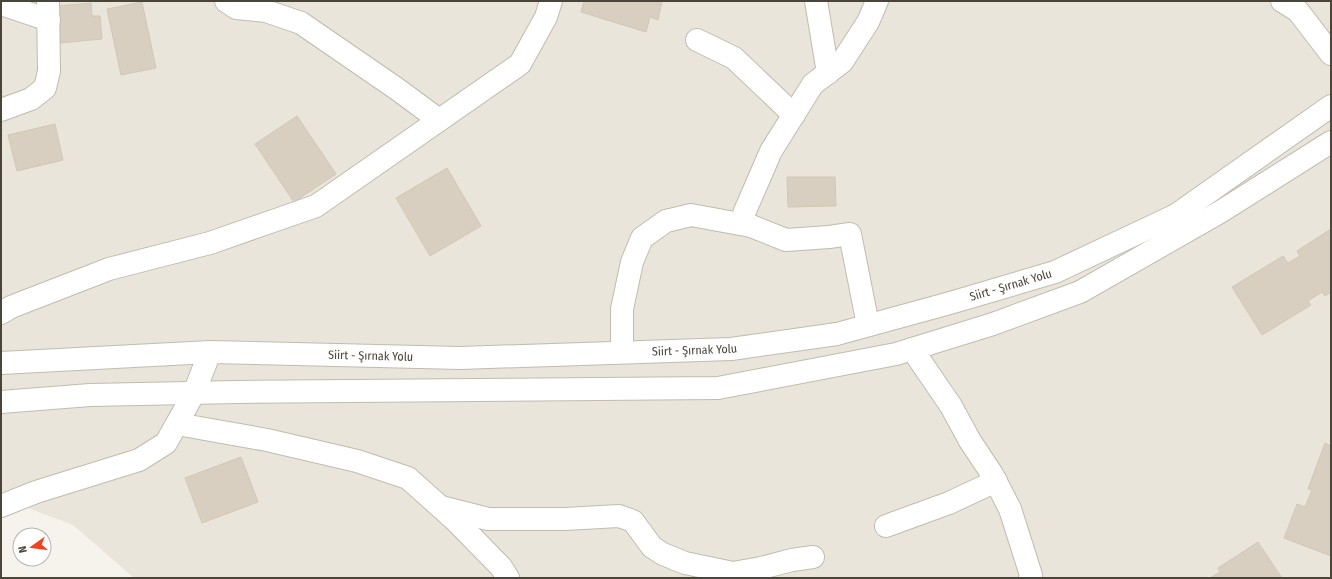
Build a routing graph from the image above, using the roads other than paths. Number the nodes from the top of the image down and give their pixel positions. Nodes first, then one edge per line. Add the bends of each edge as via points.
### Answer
1 (226, 1) edge
2 (552, 1) edge
3 (816, 1) edge
4 (877, 1) edge
5 (1282, 1) edge
6 (1, 4) edge
7 (48, 10) edge
8 (697, 40) dead end
9 (1331, 54) edge
10 (828, 73) junction
11 (1331, 106) edge
12 (1, 110) edge
13 (794, 115) junction
14 (439, 120) junction
15 (1331, 142) edge
16 (742, 224) junction
17 (1, 313) edge
18 (868, 325) junction
19 (912, 349) junction
20 (210, 352) junction
21 (622, 352) junction
22 (1, 363) edge
23 (194, 392) junction
24 (1, 402) edge
25 (177, 424) junction
26 (996, 481) junction
27 (1, 506) edge
28 (441, 507) junction
29 (886, 526) dead end
30 (813, 557) dead end
31 (1032, 577) edge
32 (508, 578) edge

1 - 14 street via 236,8 266,11 301,23 397,88
2 - 14 street via 520,64
3 - 10 street
4 - 10 street via 868,22 842,62
5 - 9 street via 1298,11
6 - 7 street
7 - 12 street via 49,70 45,88 31,99
8 - 13 street via 734,58
10 - 13 street via 813,84
11 - 18 street, Siirt - Şırnak Yolu via 1176,215 1056,272
13 - 16 street via 771,151 745,211
14 - 17 street via 316,206 210,243 109,269
15 - 19 street via 1220,212 1080,292 993,324
16 - 18 street via 786,240 829,238 850,234
16 - 21 street via 691,215 666,221 642,238 632,262 622,309
18 - 21 street, Siirt - Şırnak Yolu via 837,334 731,349
19 - 23 street via 718,388
19 - 26 street via 951,406
20 - 21 street, Siirt - Şırnak Yolu via 460,358
20 - 22 street, Siirt - Şırnak Yolu
20 - 23 street
23 - 24 street via 90,395
23 - 25 street
25 - 27 street via 166,443 139,460 36,492
25 - 28 street via 267,440 357,461 408,478
26 - 29 street via 949,503
26 - 31 street via 1010,510
28 - 30 street via 488,519 619,516 633,521 652,547 663,554 685,563 733,573
28 - 32 street

